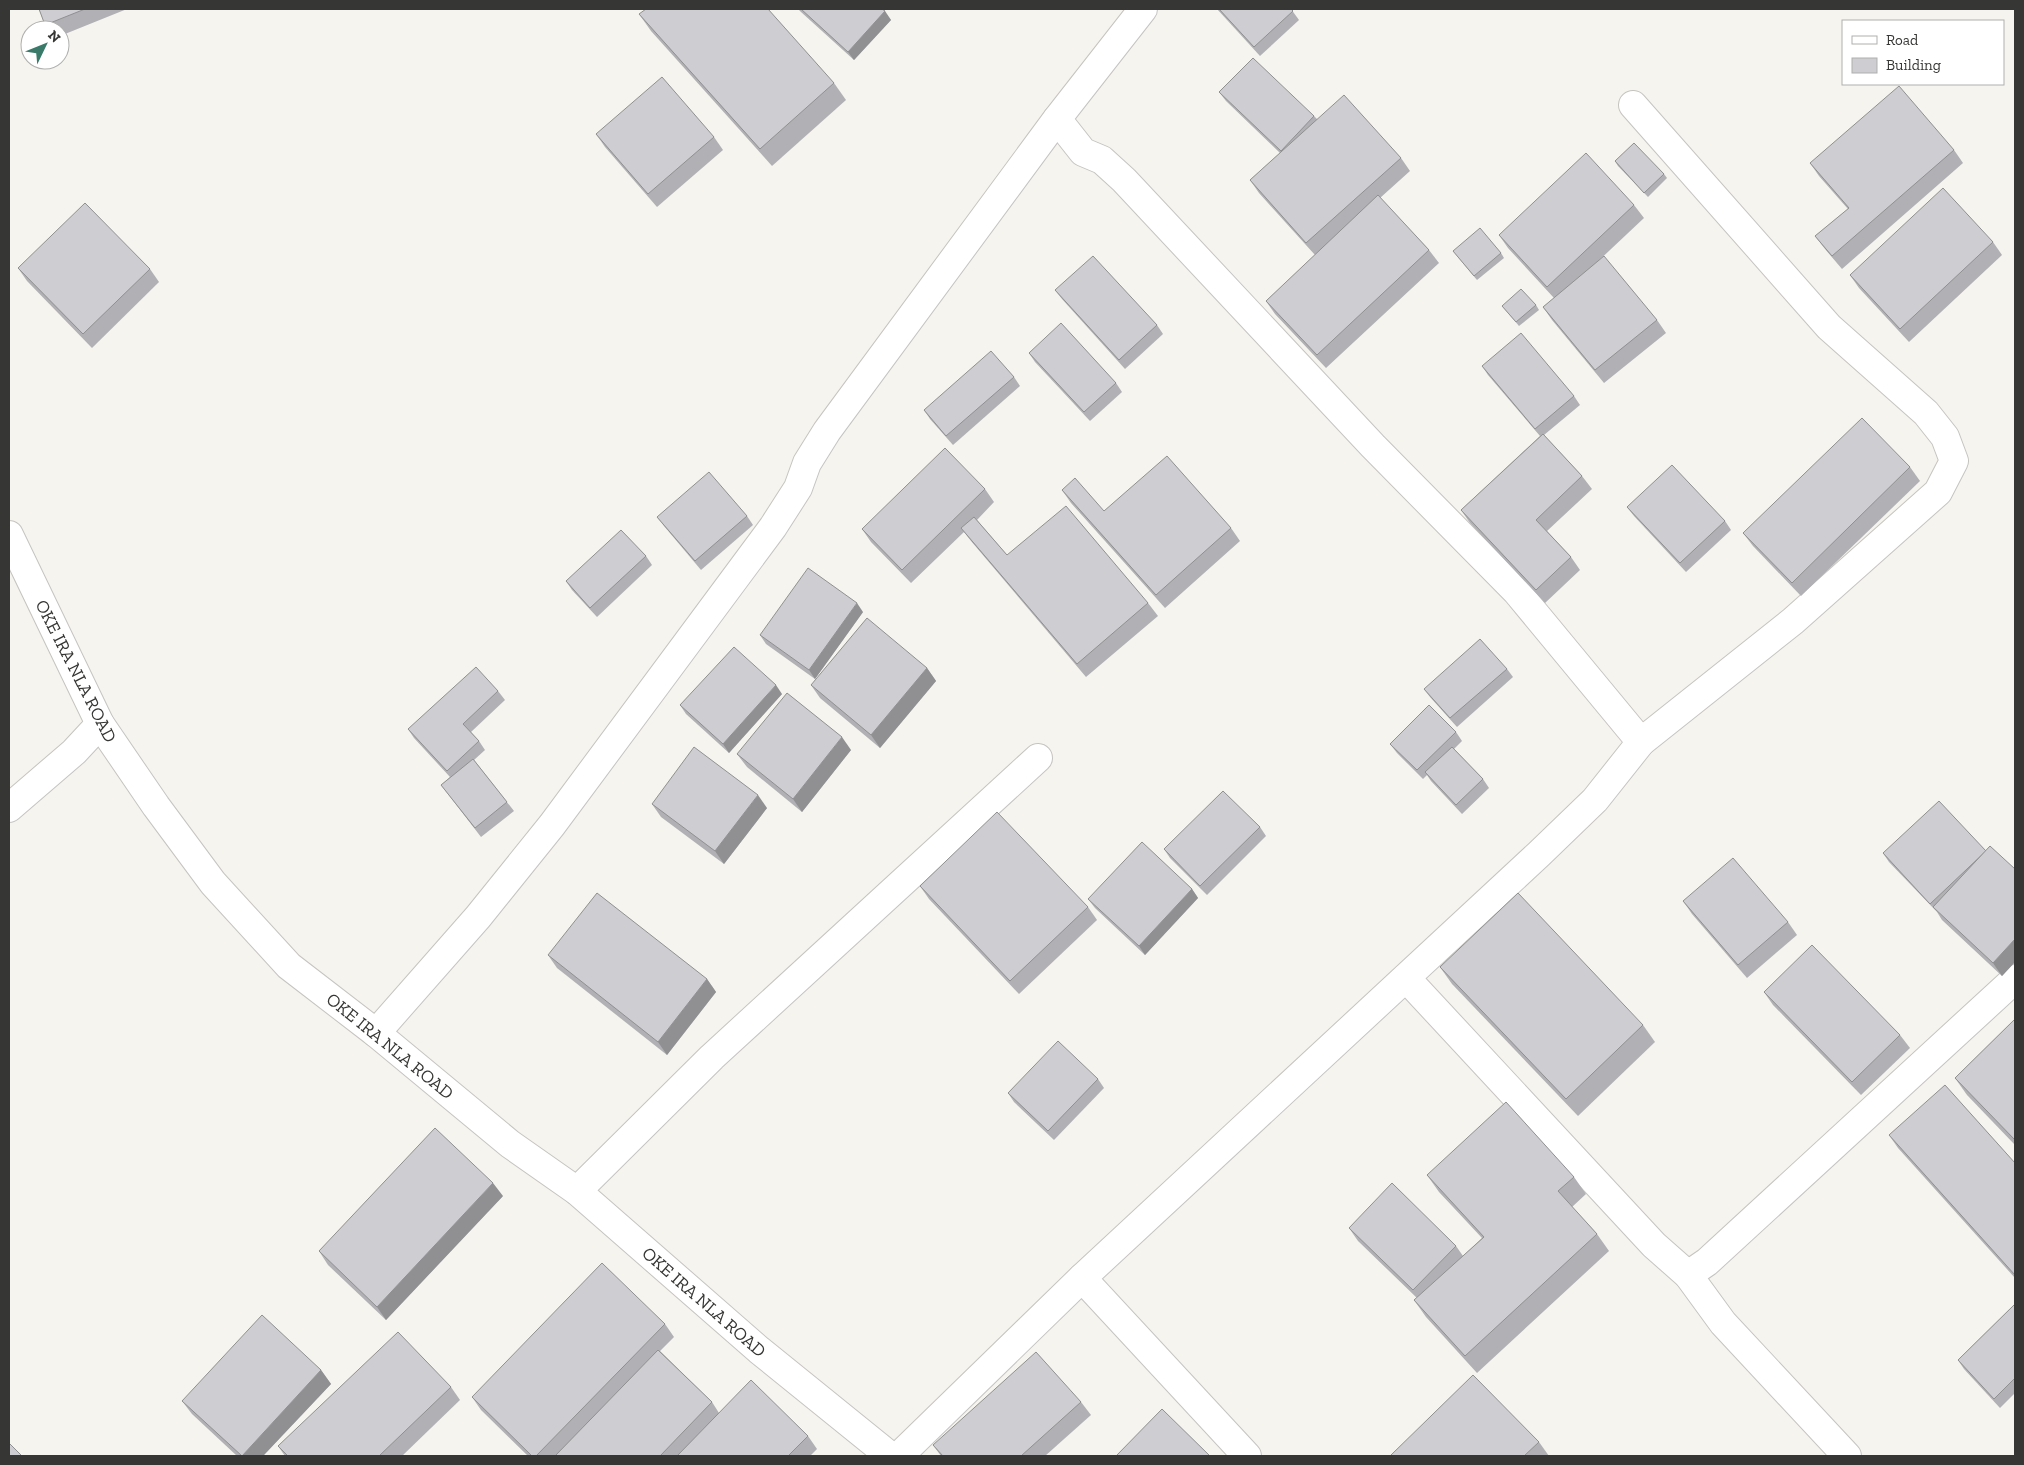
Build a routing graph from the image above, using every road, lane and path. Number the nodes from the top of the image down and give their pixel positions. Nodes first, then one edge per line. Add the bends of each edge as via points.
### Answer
1 (1143, 9) edge
2 (1633, 104) dead end
3 (1057, 119) junction
4 (9, 535) edge
5 (100, 724) junction
6 (1641, 742) junction
7 (1038, 758) dead end
8 (9, 808) edge
9 (1406, 978) junction
10 (2015, 979) edge
11 (376, 1033) junction
12 (577, 1191) junction
13 (1688, 1276) junction
14 (1082, 1278) junction
15 (890, 1456) edge
16 (899, 1456) edge
17 (1246, 1456) edge
18 (1847, 1456) edge

1 - 3 street
2 - 6 street via 1829,327 1926,413 1945,437 1954,461 1938,492 1793,621
3 - 6 street via 1083,152 1102,160 1124,180 1373,446 1517,592
3 - 11 street via 827,431 807,463 798,488 773,527 552,825
4 - 5 street, OKE IRA NLA ROAD
5 - 8 street via 74,752
5 - 11 street, OKE IRA NLA ROAD via 213,883 289,966
6 - 9 street via 1595,800
7 - 12 street via 712,1057
9 - 13 street via 1654,1245
9 - 14 street
10 - 13 street
11 - 12 street, OKE IRA NLA ROAD via 510,1144
12 - 15 street, OKE IRA NLA ROAD via 759,1350
13 - 18 street via 1723,1323
14 - 16 street
14 - 17 street

